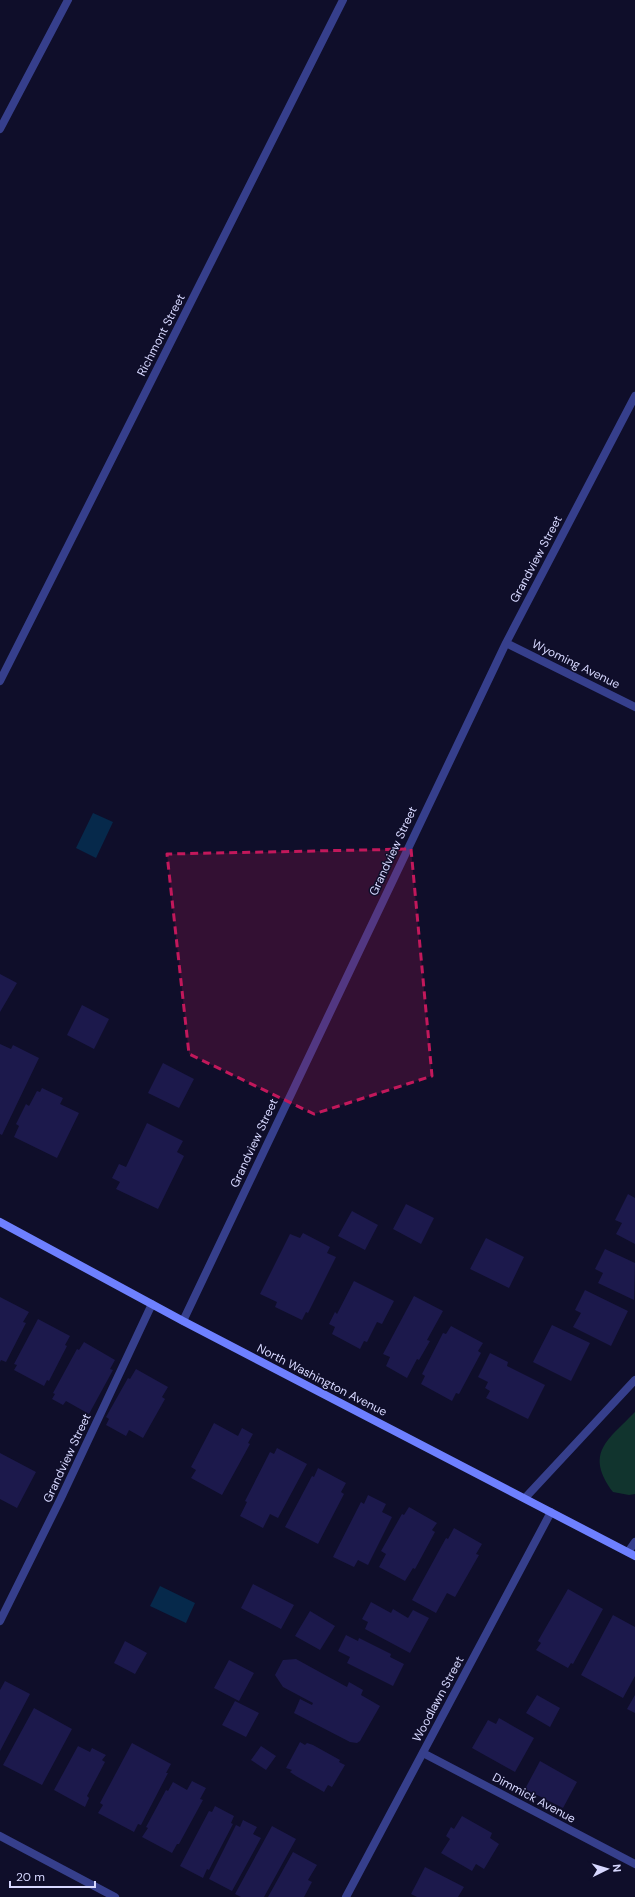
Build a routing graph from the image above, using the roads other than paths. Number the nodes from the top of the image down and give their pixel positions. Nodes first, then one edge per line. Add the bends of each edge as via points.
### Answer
1 (68, 0) edge
2 (343, 0) edge
3 (0, 129) edge
4 (635, 396) edge
5 (506, 643) junction
6 (0, 681) edge
7 (635, 707) edge
8 (0, 1222) edge
9 (152, 1304) junction
10 (183, 1321) junction
11 (635, 1380) edge
12 (525, 1498) junction
13 (551, 1512) junction
14 (635, 1542) edge
15 (632, 1554) edge
16 (0, 1621) edge
17 (423, 1753) junction
18 (0, 1836) edge
19 (635, 1864) edge
20 (115, 1897) edge
21 (346, 1897) edge

1 - 3 street
2 - 6 street, Richmont Street
4 - 5 street, Grandview Street
5 - 7 street, Wyoming Avenue
5 - 10 street, Grandview Street
8 - 9 street, North Washington Avenue
9 - 10 street, North Washington Avenue
9 - 16 street, Grandview Street
10 - 12 street, North Washington Avenue
11 - 12 street
12 - 13 street, North Washington Avenue
13 - 15 street, North Washington Avenue
13 - 17 street, Woodlawn Street
14 - 15 street
17 - 19 street, Dimmick Avenue
17 - 21 street, Woodlawn Street
18 - 20 street

